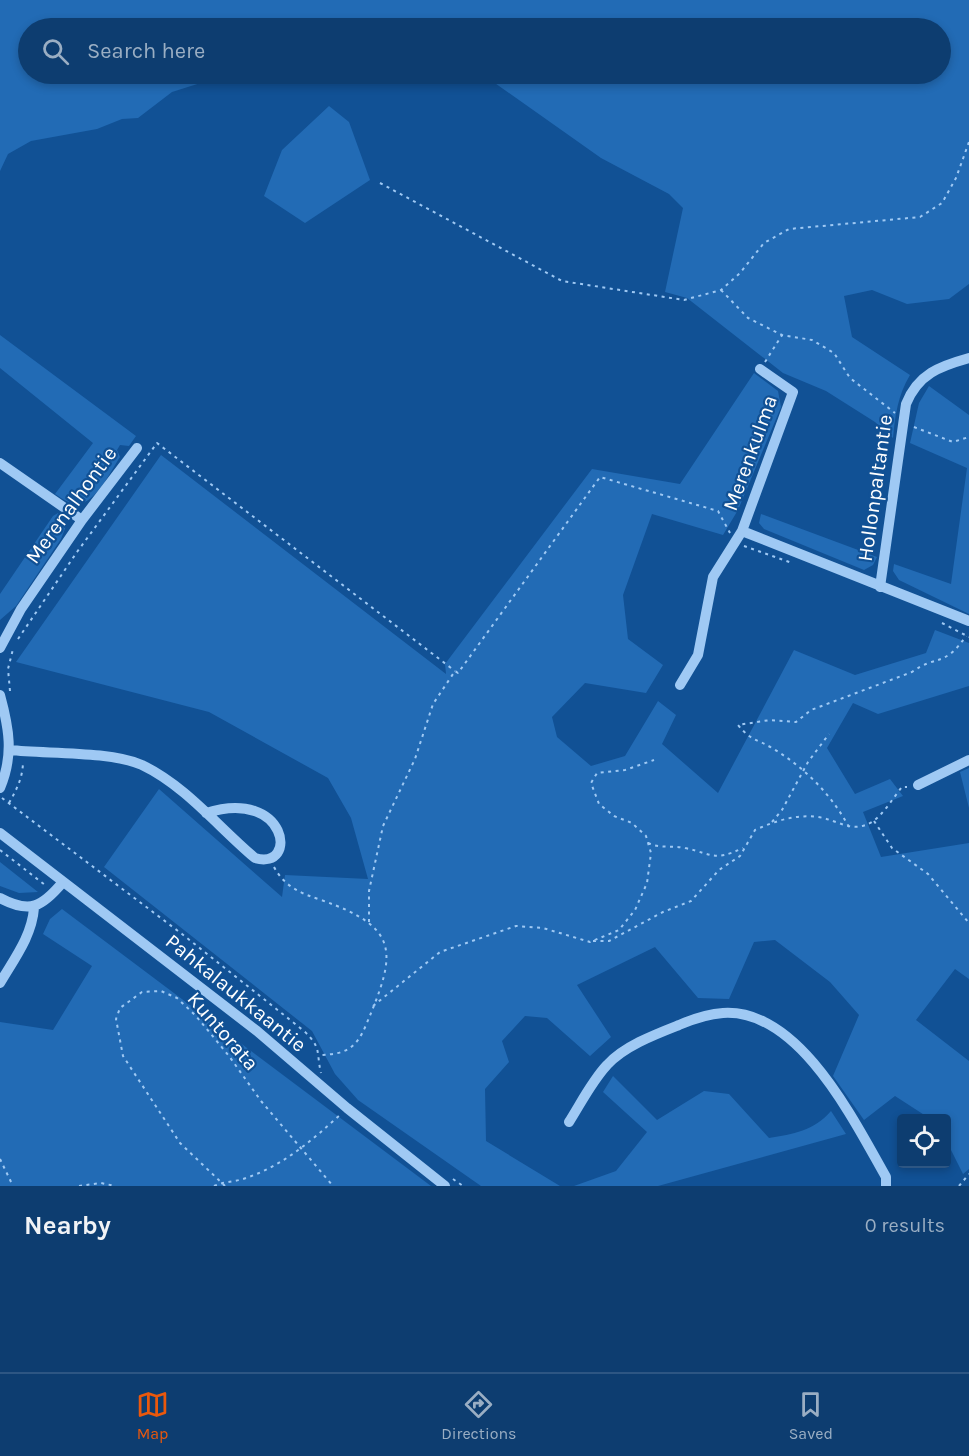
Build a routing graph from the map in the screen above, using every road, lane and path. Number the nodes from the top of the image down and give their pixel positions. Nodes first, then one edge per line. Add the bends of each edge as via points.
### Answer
1 (969, 142) edge
2 (380, 183) dead end
3 (721, 290) junction
4 (782, 335) junction
5 (969, 358) edge
6 (760, 369) joint
7 (903, 420) junction
8 (969, 437) edge
9 (137, 447) dead end
10 (0, 463) edge
11 (82, 520) junction
12 (742, 531) junction
13 (735, 543) junction
14 (880, 587) junction
15 (969, 621) edge
16 (966, 636) dead end
17 (1, 644) edge
18 (455, 671) junction
19 (680, 685) dead end
20 (0, 695) edge
21 (12, 699) dead end
22 (829, 734) dead end
23 (10, 750) junction
24 (22, 751) junction
25 (654, 760) dead end
26 (969, 760) edge
27 (803, 770) junction
28 (918, 785) joint
29 (0, 788) edge
30 (0, 796) edge
31 (9, 803) junction
32 (206, 813) junction
33 (874, 821) junction
34 (772, 822) junction
35 (849, 827) junction
36 (0, 833) edge
37 (648, 843) junction
38 (744, 848) junction
39 (0, 850) edge
40 (269, 859) junction
41 (63, 882) junction
42 (55, 892) junction
43 (0, 898) edge
44 (34, 908) junction
45 (369, 922) junction
46 (969, 923) edge
47 (590, 942) junction
48 (0, 983) edge
49 (373, 1006) junction
50 (321, 1055) junction
51 (323, 1078) dead end
52 (347, 1108) junction
53 (569, 1122) dead end
54 (302, 1148) junction
55 (0, 1159) edge
56 (969, 1174) edge
57 (448, 1181) edge
58 (222, 1182) junction
59 (14, 1186) edge
60 (79, 1186) edge
61 (115, 1186) edge
62 (214, 1186) edge
63 (225, 1186) edge
64 (333, 1186) edge
65 (463, 1186) edge
66 (886, 1186) edge
67 (959, 1186) edge

1 - 3 path via 942,203 920,217 789,229 764,243
2 - 3 path via 562,281 684,300
3 - 4 path via 748,318
4 - 6 path
4 - 7 path via 812,340 834,353 850,378
5 - 7 street, Hollonpaltantie via 928,373 911,392
6 - 12 street, Merenkulma via 793,392
7 - 8 path via 925,433 953,442
7 - 14 street, Hollonpaltantie
9 - 11 street, Merenalhontie
10 - 11 street
11 - 17 street, Merenalhontie
12 - 13 street
12 - 14 street
13 - 18 path via 718,511 600,477 458,673
13 - 19 street via 713,577 698,655
14 - 15 street
16 - 27 path via 956,651 936,664 925,663 912,672 811,710 796,722 770,720 738,725 749,739 770,747
18 - 21 path via 157,443 13,648 8,669
18 - 45 path via 433,704 415,759 383,826 369,891
20 - 23 street
22 - 27 path
23 - 24 street
23 - 29 street
24 - 31 path via 23,772
24 - 32 street via 141,765
25 - 37 path via 625,770 597,773 591,783 599,804 632,823
26 - 28 street
27 - 34 path
27 - 35 path via 823,789
28 - 33 path via 902,787
30 - 31 path
31 - 50 path via 304,1031
32 - 40 street via 255,858
32 - 40 street via 225,807 248,808 271,818 282,836 280,848
33 - 35 path via 859,828
33 - 46 path via 892,848 928,874
34 - 35 path via 795,817 819,818
34 - 38 path via 755,830
36 - 41 street, Pahkalaukkaantie
37 - 38 path via 707,856 727,855
37 - 47 path via 651,854 646,883 635,910 619,930
38 - 47 path via 691,901 609,941
39 - 42 path
40 - 45 path via 289,887 352,911
41 - 42 street
41 - 52 street, Pahkalaukkaantie via 257,1031
42 - 44 street
43 - 44 street
44 - 48 street via 27,938
45 - 49 path via 382,935 387,951 387,965
47 - 49 path via 543,928 516,926 440,952
49 - 50 path via 355,1043 341,1054
50 - 51 path
52 - 54 path
52 - 57 street, Pahkalaukkaantie
53 - 66 street via 606,1066 623,1052 700,1017 744,1015 775,1028 821,1074 854,1119 886,1177
54 - 58 path via 262,1172
54 - 58 path, Kuntorata via 177,998 161,991 142,992 120,1008 116,1019 123,1056 180,1143
54 - 64 path, Kuntorata
55 - 59 path
56 - 67 path
57 - 65 path
58 - 62 path
58 - 63 path, Kuntorata
60 - 61 path via 101,1182

